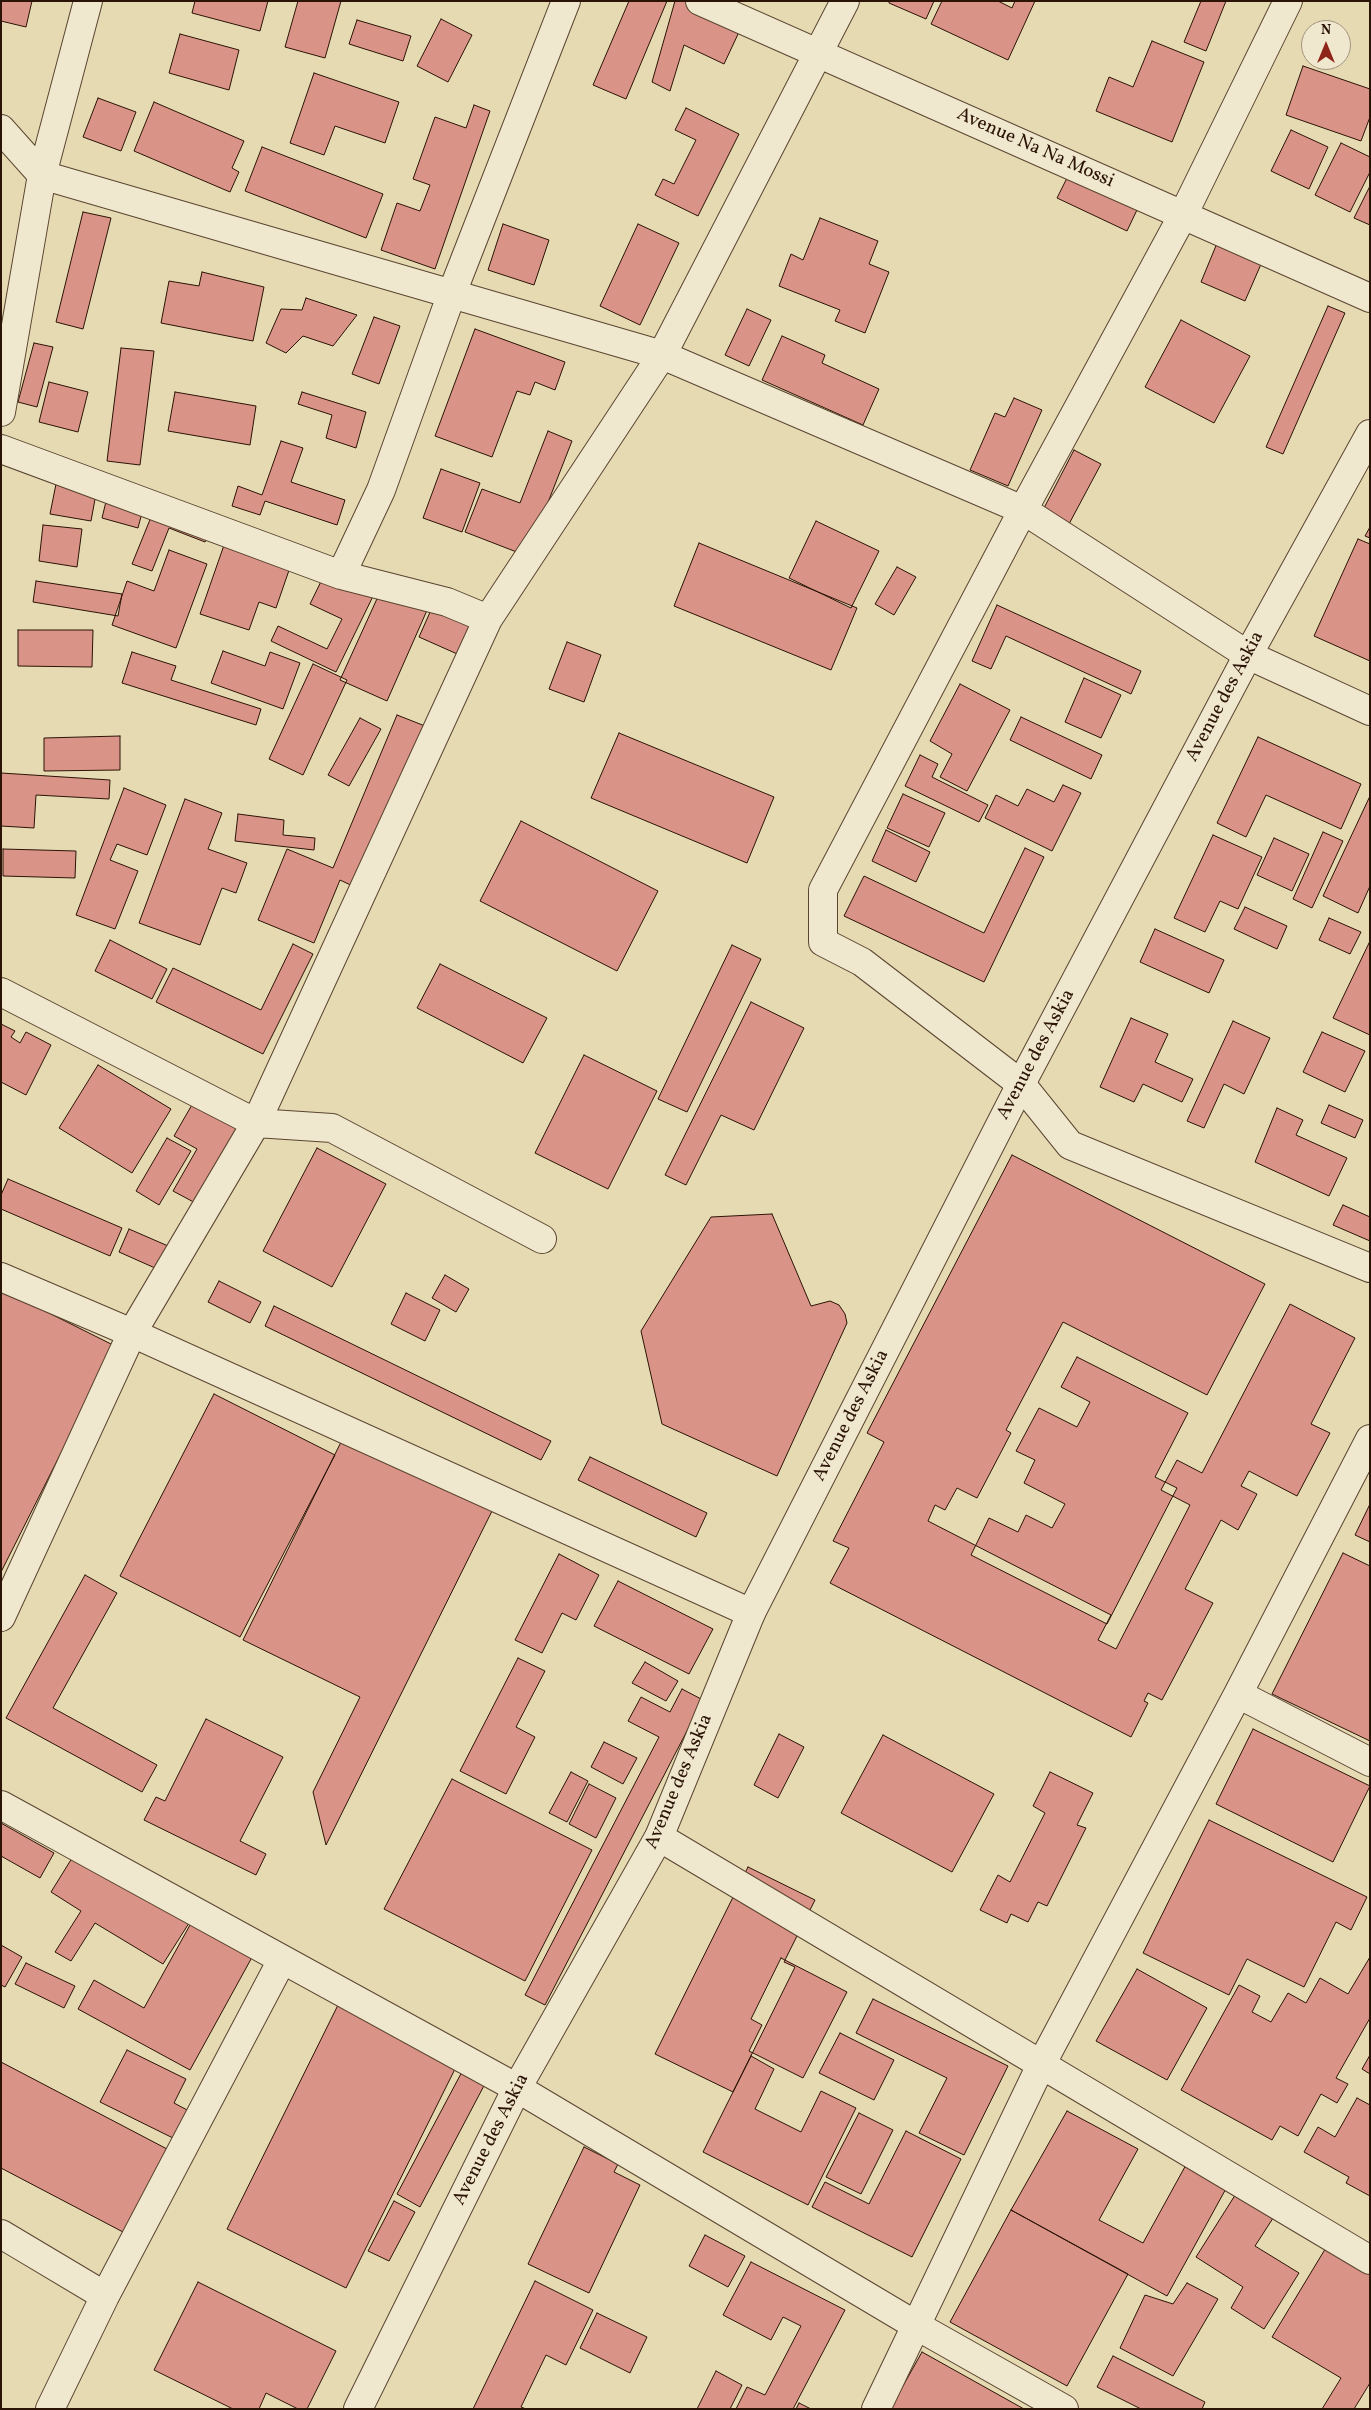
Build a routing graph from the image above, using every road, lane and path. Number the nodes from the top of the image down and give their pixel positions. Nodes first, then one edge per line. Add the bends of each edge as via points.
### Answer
1 (88, 1) edge
2 (566, 1) edge
3 (700, 1) edge
4 (845, 1) edge
5 (1288, 1) edge
6 (819, 54) junction
7 (1, 129) edge
8 (42, 175) junction
9 (1183, 215) junction
10 (452, 293) junction
11 (1370, 298) edge
12 (662, 355) junction
13 (1, 412) edge
14 (1370, 434) edge
15 (1, 449) edge
16 (1023, 510) junction
17 (341, 575) junction
18 (488, 620) junction
19 (1248, 655) junction
20 (1370, 711) edge
21 (1, 992) edge
22 (1021, 1084) junction
23 (256, 1123) junction
24 (542, 1239) dead end
25 (1370, 1268) edge
26 (1, 1278) edge
27 (132, 1333) junction
28 (1370, 1438) edge
29 (751, 1612) junction
30 (1, 1617) edge
31 (1238, 1694) junction
32 (1370, 1762) edge
33 (1, 1805) edge
34 (659, 1836) junction
35 (282, 1960) junction
36 (1041, 2065) junction
37 (517, 2088) junction
38 (1, 2234) edge
39 (1370, 2260) edge
40 (105, 2296) junction
41 (917, 2326) junction
42 (50, 2409) edge
43 (358, 2409) edge
44 (876, 2409) edge
45 (1064, 2409) edge

1 - 8 street
2 - 10 street
3 - 6 street, Avenue Na Na Mossi
4 - 6 street
5 - 9 street
6 - 9 street, Avenue Na Na Mossi
6 - 12 street
7 - 8 street
8 - 10 street
8 - 13 street
9 - 11 street, Avenue Na Na Mossi
9 - 16 street
10 - 12 street
10 - 17 street via 381,490
12 - 16 street
12 - 18 street
14 - 19 street, Avenue des Askia
15 - 17 street
16 - 19 street
16 - 22 street via 823,890 823,942 862,962
17 - 18 street via 447,602
18 - 23 street
19 - 20 street
19 - 22 street, Avenue des Askia
21 - 23 street
22 - 25 street via 1070,1145
22 - 29 street, Avenue des Askia
23 - 24 street via 332,1128
23 - 27 street
26 - 27 street
27 - 29 street
27 - 30 street
28 - 31 street
29 - 34 street, Avenue des Askia
31 - 32 street
31 - 36 street
33 - 35 street
34 - 36 street
34 - 37 street, Avenue des Askia
35 - 37 street
35 - 40 street
36 - 39 street
36 - 41 street
37 - 41 street
37 - 43 street, Avenue des Askia
38 - 40 street
40 - 42 street
41 - 44 street
41 - 45 street

